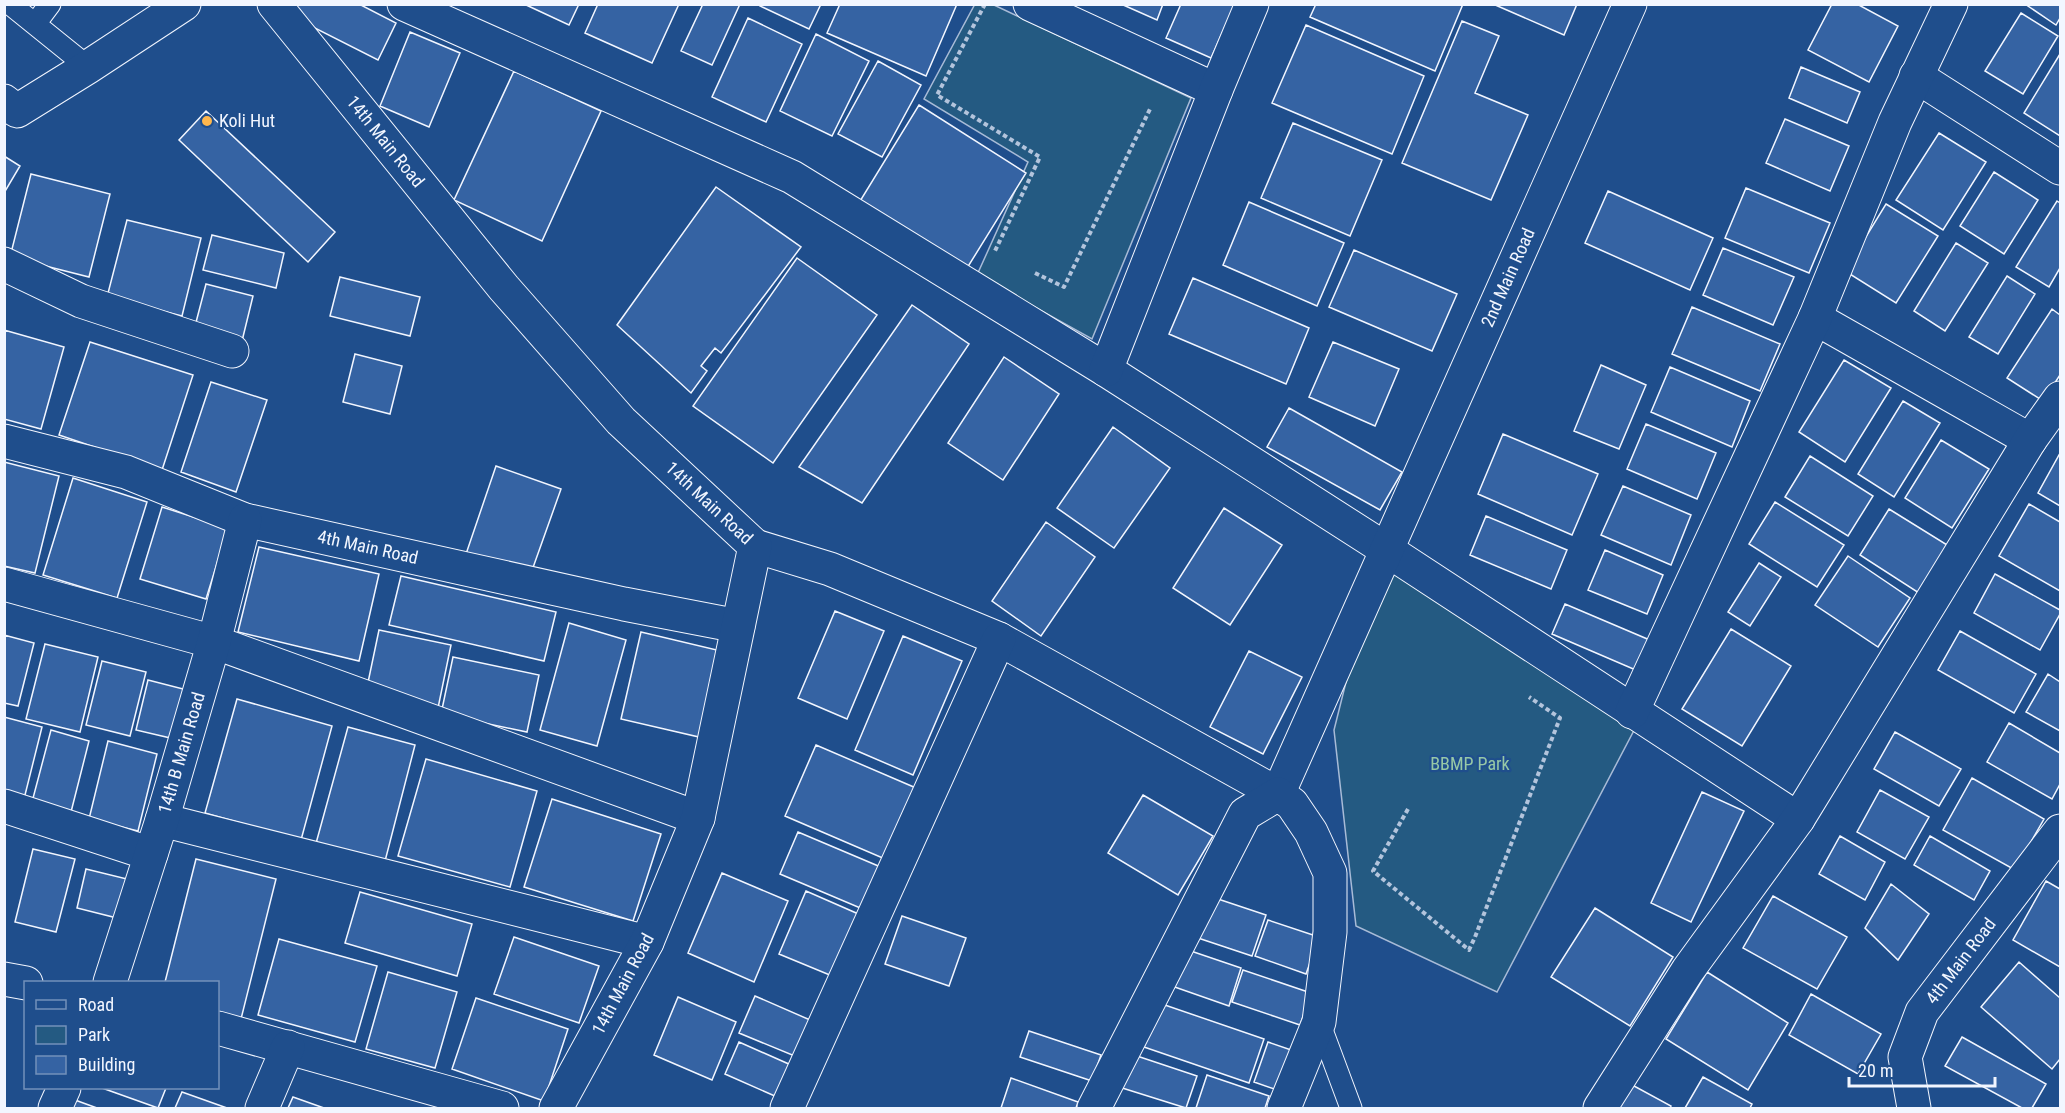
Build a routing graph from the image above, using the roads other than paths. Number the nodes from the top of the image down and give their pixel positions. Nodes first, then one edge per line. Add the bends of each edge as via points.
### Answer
1 (10, 4) edge
2 (50, 4) edge
3 (184, 4) edge
4 (274, 4) edge
5 (405, 4) edge
6 (1030, 4) edge
7 (1252, 4) edge
8 (1630, 4) edge
9 (1951, 4) edge
10 (35, 24) junction
11 (88, 68) junction
12 (1916, 76) junction
13 (1216, 90) junction
14 (4, 101) edge
15 (2061, 168) edge
16 (4, 264) edge
17 (1815, 318) junction
18 (232, 351) dead end
19 (1107, 370) junction
20 (2061, 398) edge
21 (2030, 440) junction
22 (4, 441) edge
23 (245, 520) junction
24 (754, 546) junction
25 (1387, 550) junction
26 (4, 584) edge
27 (738, 626) junction
28 (999, 639) junction
29 (214, 642) junction
30 (1632, 711) junction
31 (1278, 794) junction
32 (4, 806) edge
33 (698, 818) junction
34 (1798, 819) junction
35 (162, 820) junction
36 (2061, 831) edge
37 (151, 854) junction
38 (647, 942) junction
39 (4, 979) edge
40 (110, 981) edge
41 (24, 983) edge
42 (1319, 1022) junction
43 (219, 1028) edge
44 (288, 1047) junction
45 (64, 1089) edge
46 (55, 1108) edge
47 (262, 1108) edge
48 (502, 1108) edge
49 (556, 1108) edge
50 (787, 1108) edge
51 (1094, 1108) edge
52 (1284, 1108) edge
53 (1351, 1108) edge
54 (1600, 1108) edge
55 (1914, 1108) edge

1 - 10 lane
2 - 10 lane
3 - 11 street
4 - 24 street, 14th Main Road via 504,288 621,421
5 - 19 street via 792,177
6 - 13 street
7 - 13 street
8 - 25 street, 2nd Main Road
9 - 12 street
10 - 11 lane
11 - 14 street via 17,111
12 - 15 street
12 - 17 street
13 - 19 street
16 - 18 street via 81,301
17 - 21 street
17 - 30 street
19 - 25 street
20 - 21 street
21 - 34 street
22 - 23 street, 4th Main Road via 126,472
23 - 27 street, 4th Main Road
23 - 29 street, 14th B Main Road
24 - 27 street, 14th Main Road
24 - 28 street via 830,569
25 - 30 street
25 - 31 street, 2nd Main Road
26 - 29 street
27 - 33 street, 14th Main Road
28 - 31 street
28 - 50 street
29 - 33 street
29 - 35 street, 14th B Main Road
30 - 34 street
31 - 42 street via 1292,804 1311,832 1330,873 1330,932
31 - 51 street via 1245,814
32 - 37 street
33 - 38 street, 14th Main Road
34 - 54 street via 1688,970
35 - 37 street, 14th B Main Road
35 - 38 street
36 - 55 street, 4th Main Road via 1922,1012 1905,1057
37 - 40 street, 14th B Main Road
38 - 49 street, 14th Main Road
39 - 41 street
42 - 52 street
42 - 53 lane
43 - 44 street
44 - 47 street
44 - 48 street
45 - 46 street

